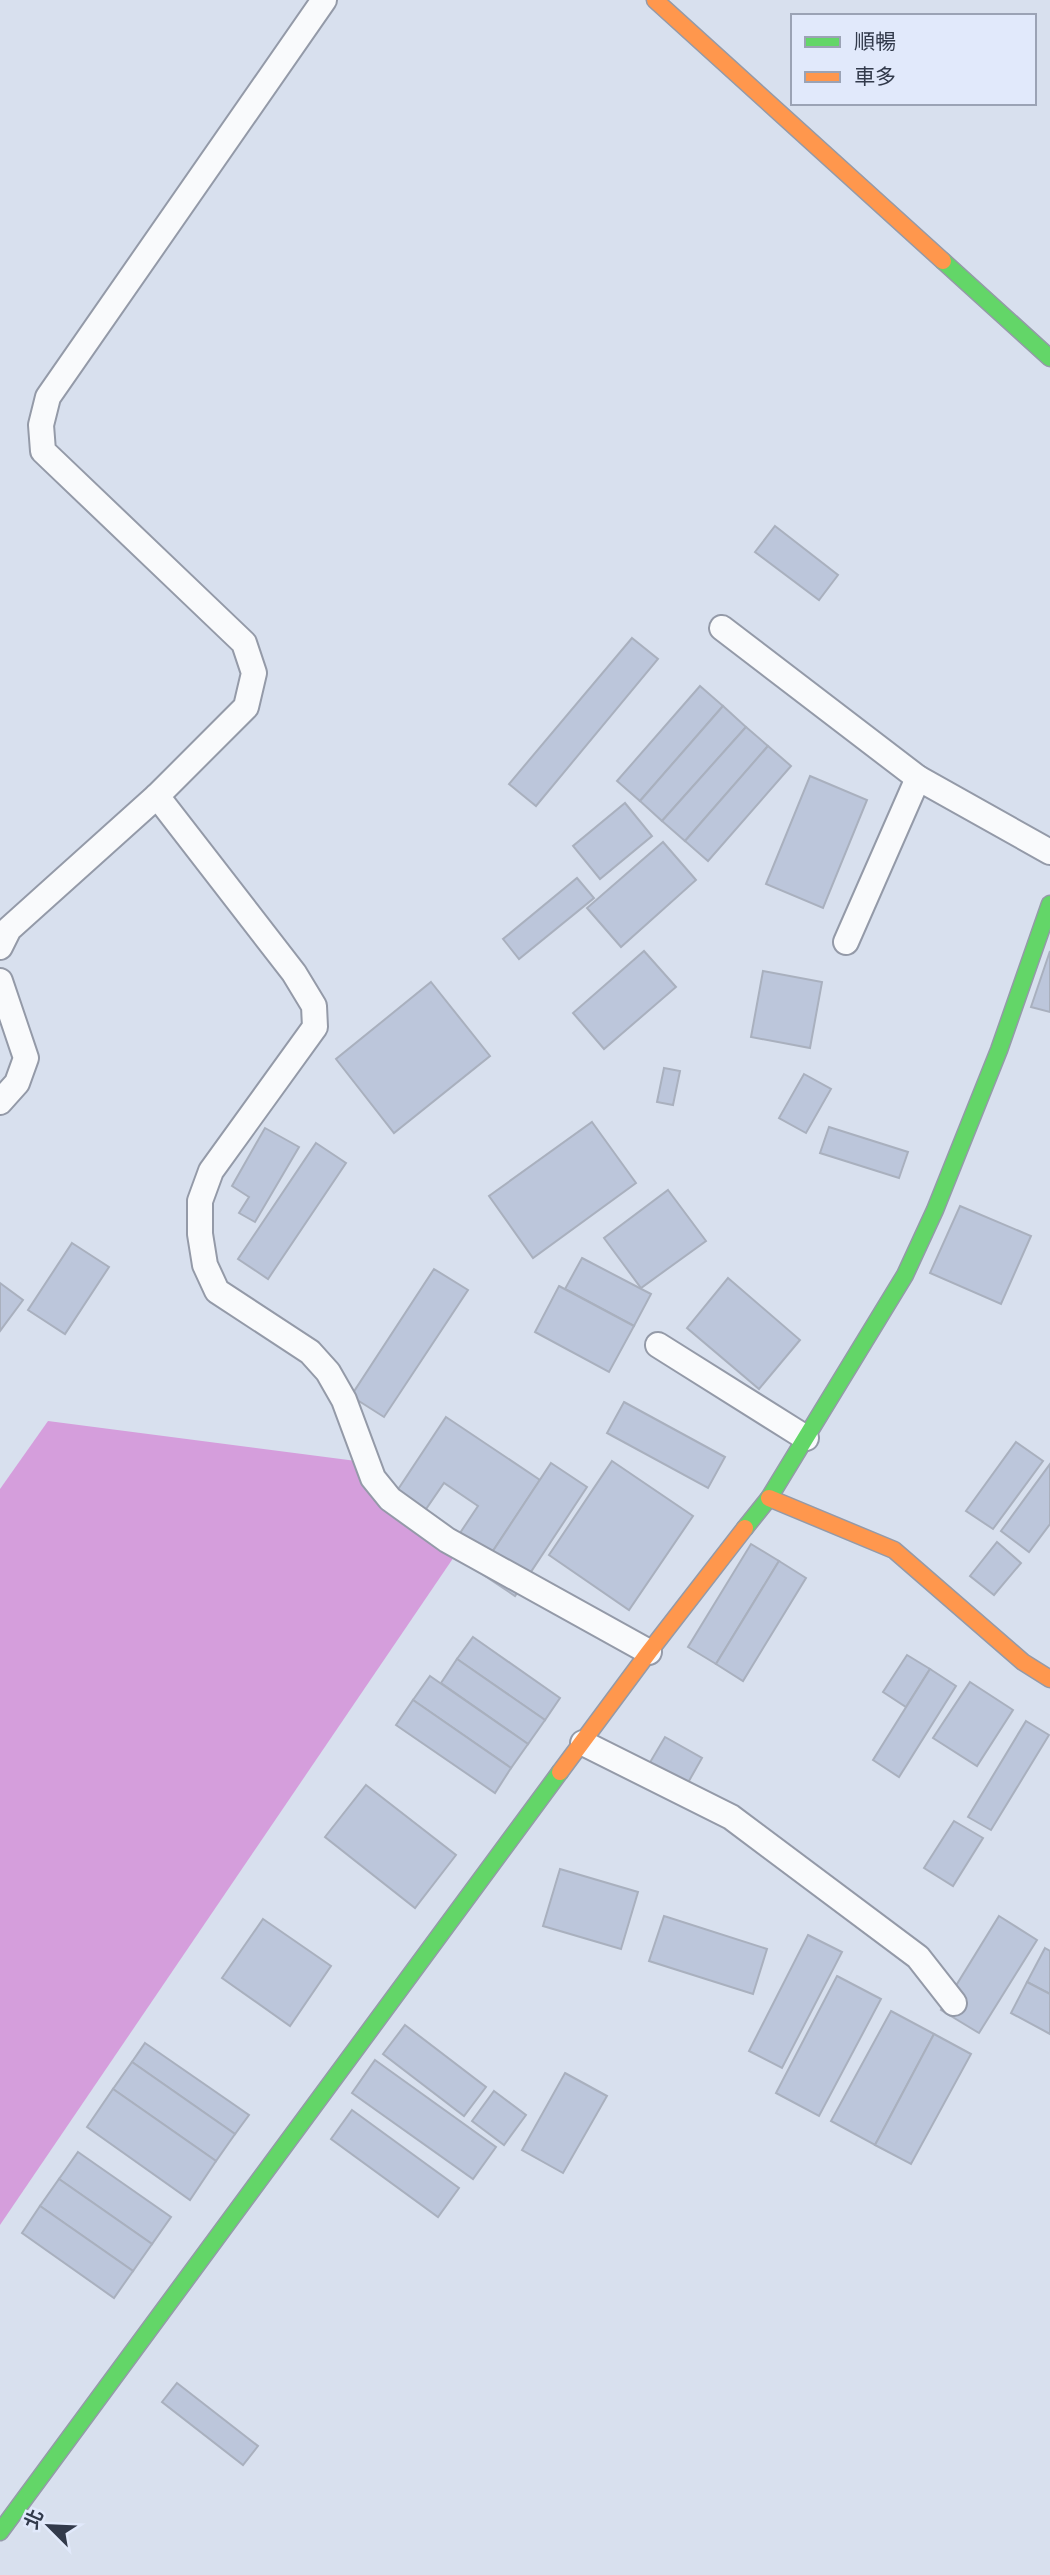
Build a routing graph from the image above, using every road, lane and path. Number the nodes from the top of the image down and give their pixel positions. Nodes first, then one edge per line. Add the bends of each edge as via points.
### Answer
1 (324, 0) edge
2 (655, 0) edge
3 (1050, 358) edge
4 (722, 628) dead end
5 (918, 778) junction
6 (157, 796) junction
7 (1050, 852) edge
8 (1050, 904) edge
9 (846, 942) dead end
10 (0, 947) edge
11 (0, 981) edge
12 (0, 1102) edge
13 (658, 1345) dead end
14 (806, 1438) junction
15 (769, 1498) junction
16 (649, 1652) junction
17 (1050, 1679) edge
18 (583, 1743) junction
19 (954, 2003) dead end
20 (0, 2532) edge

1 - 6 lane via 48,397 40,425 43,451 244,643 254,673 246,707
2 - 3 street
4 - 5 lane
5 - 7 lane
5 - 9 lane
6 - 10 lane via 9,929
6 - 16 lane via 294,973 314,1006 315,1027 211,1171 204,1191 200,1234 205,1265 217,1291 310,1352 328,1372 344,1400 373,1478 390,1499 446,1540
8 - 14 street via 999,1050 910,1265
11 - 12 lane via 26,1058 17,1083
13 - 14 lane
14 - 15 street
15 - 16 street
15 - 17 street via 894,1550 1023,1662
16 - 18 street
18 - 19 lane via 731,1817 918,1957
18 - 20 street

